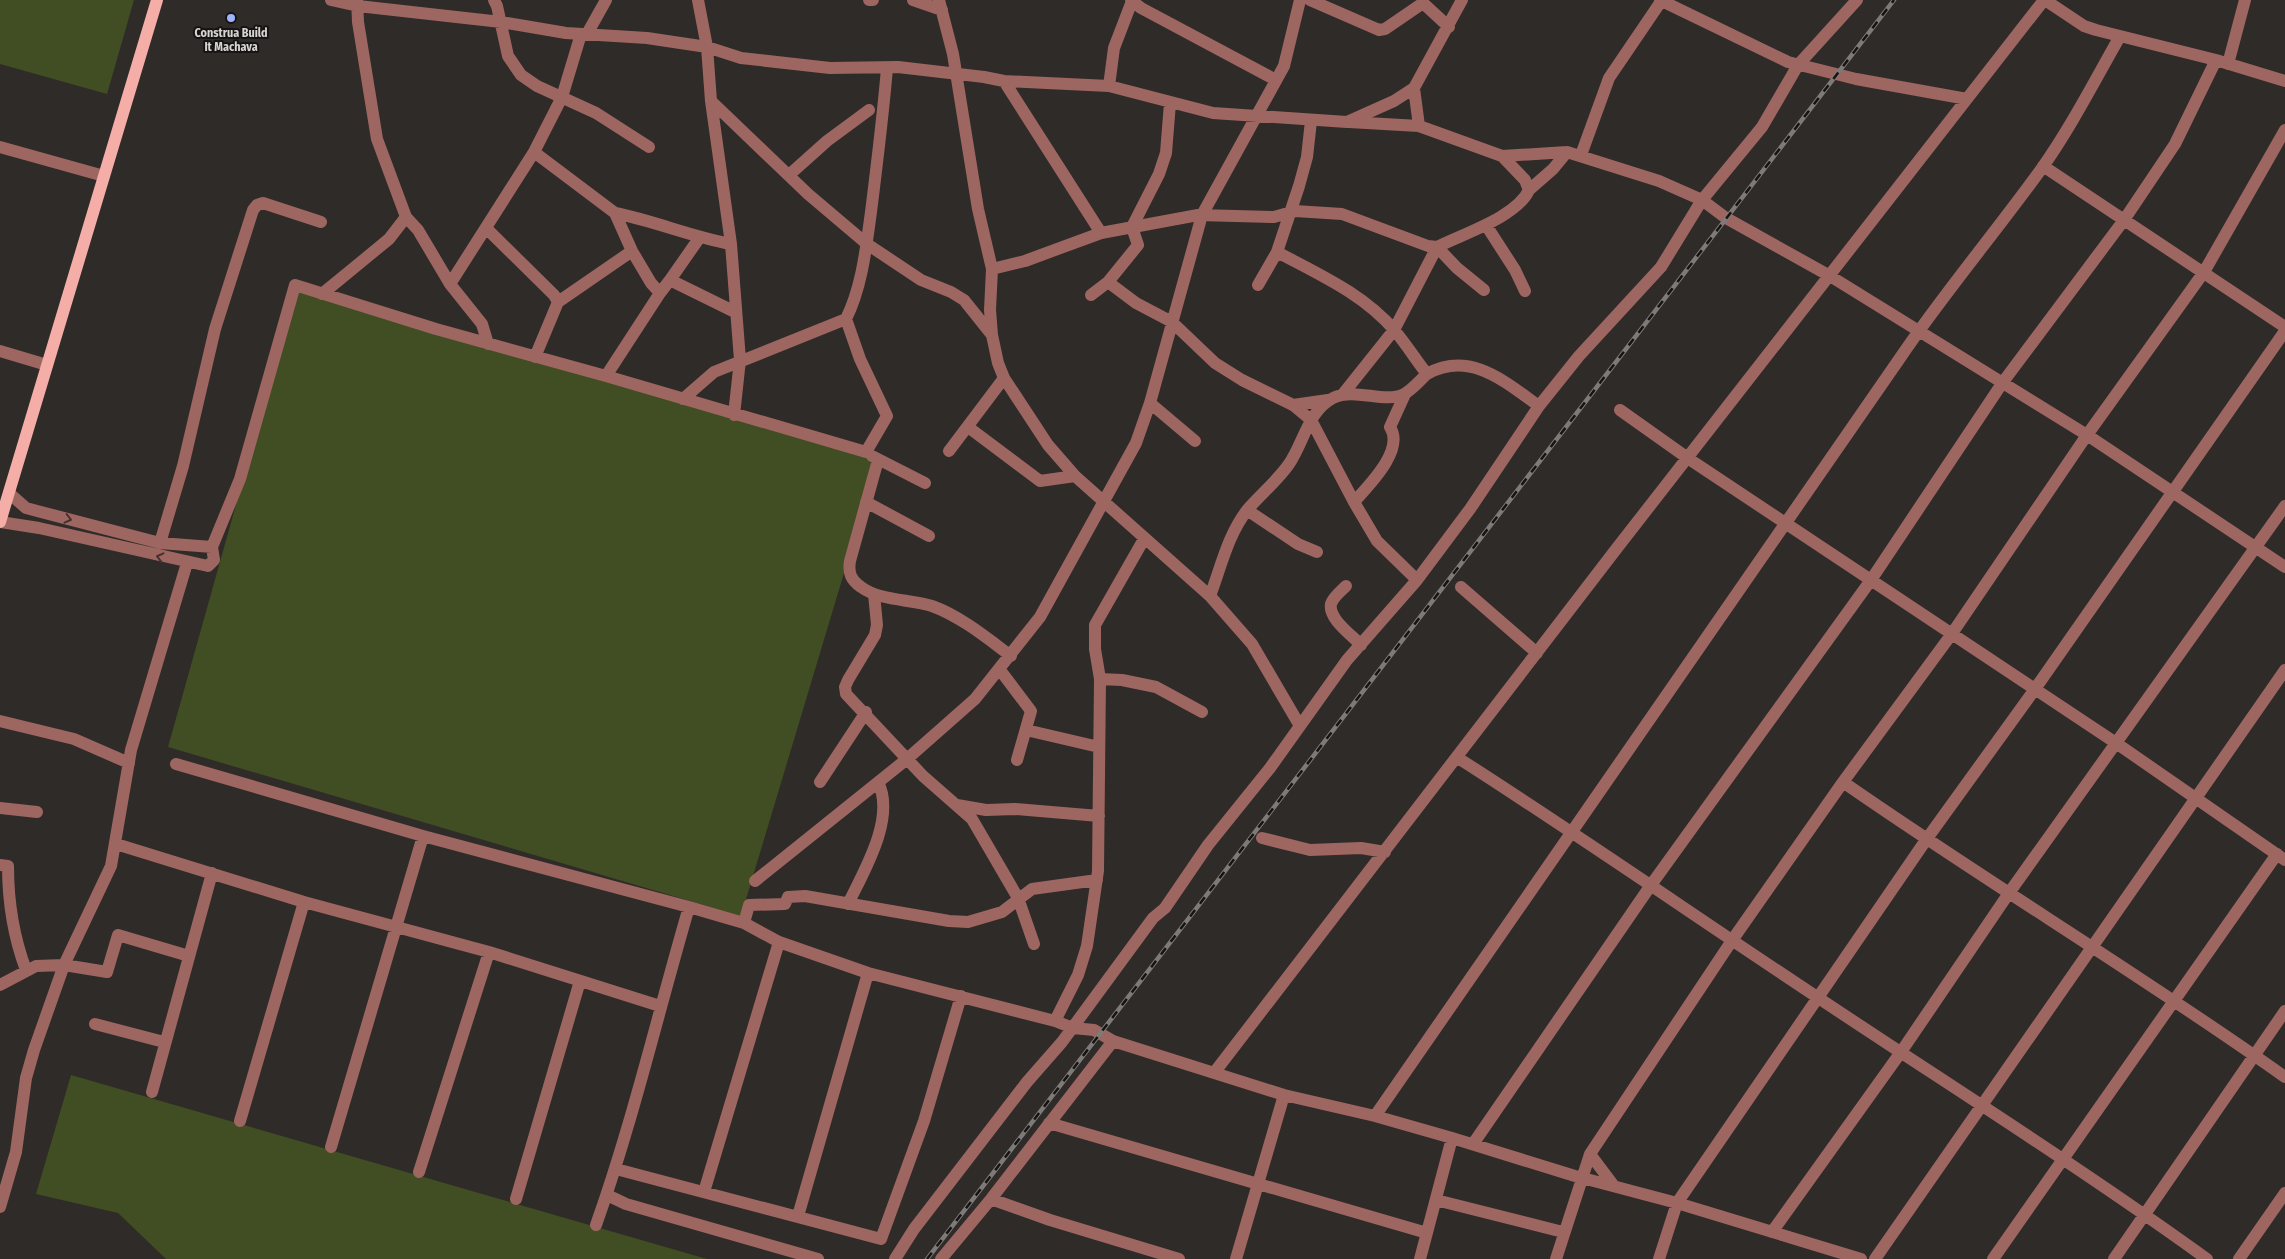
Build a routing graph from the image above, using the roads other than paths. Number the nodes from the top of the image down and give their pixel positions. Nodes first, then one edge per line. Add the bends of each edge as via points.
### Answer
1 (158, 0) edge
2 (331, 0) edge
3 (494, 0) edge
4 (606, 0) edge
5 (698, 0) edge
6 (869, 0) edge
7 (873, 0) edge
8 (913, 0) edge
9 (1131, 0) edge
10 (1300, 0) edge
11 (1310, 0) edge
12 (1462, 0) edge
13 (1661, 0) edge
14 (1857, 0) edge
15 (2044, 0) edge
16 (2244, 0) edge
17 (1423, 2) edge
18 (358, 3) edge
19 (940, 5) edge
20 (501, 22) junction
21 (1449, 27) junction
22 (584, 34) junction
23 (2119, 38) junction
24 (707, 47) junction
25 (2222, 62) junction
26 (1798, 65) junction
27 (887, 68) junction
28 (955, 74) junction
29 (1276, 80) junction
30 (2285, 81) edge
31 (1004, 82) junction
32 (1108, 86) junction
33 (1414, 88) junction
34 (562, 97) junction
35 (1967, 99) junction
36 (711, 101) junction
37 (1170, 103) junction
38 (869, 110) dead end
39 (1257, 116) junction
40 (1312, 121) junction
41 (1347, 122) junction
42 (1419, 126) junction
43 (2285, 130) edge
44 (0, 147) edge
45 (649, 147) dead end
46 (534, 152) junction
47 (1567, 152) junction
48 (1580, 155) junction
49 (1502, 156) junction
50 (2043, 166) junction
51 (789, 175) junction
52 (104, 176) junction
53 (1529, 190) junction
54 (1702, 200) junction
55 (1289, 212) junction
56 (615, 213) junction
57 (1202, 215) junction
58 (406, 217) junction
59 (2124, 220) junction
60 (322, 222) dead end
61 (1486, 225) junction
62 (1132, 227) junction
63 (486, 228) junction
64 (1101, 233) junction
65 (700, 237) junction
66 (731, 244) junction
67 (866, 244) junction
68 (1437, 247) junction
69 (632, 251) junction
70 (1277, 252) junction
71 (992, 269) junction
72 (2204, 272) junction
73 (1830, 276) junction
74 (670, 280) junction
75 (1108, 282) junction
76 (450, 284) junction
77 (1258, 285) dead end
78 (1484, 290) dead end
79 (1525, 291) dead end
80 (660, 292) junction
81 (322, 294) junction
82 (1091, 295) dead end
83 (558, 302) junction
84 (735, 312) junction
85 (846, 319) junction
86 (1172, 322) junction
87 (2285, 327) edge
88 (1394, 330) junction
89 (1919, 330) junction
90 (2285, 331) edge
91 (992, 335) junction
92 (488, 344) junction
93 (0, 351) edge
94 (536, 357) junction
95 (740, 360) junction
96 (47, 364) junction
97 (1427, 374) junction
98 (606, 376) junction
99 (1004, 378) junction
100 (2003, 382) junction
101 (1404, 394) junction
102 (1337, 397) junction
103 (683, 399) junction
104 (1150, 403) junction
105 (1293, 405) junction
106 (1539, 406) junction
107 (1620, 410) dead end
108 (734, 415) junction
109 (1311, 420) junction
110 (968, 427) junction
111 (2086, 434) junction
112 (1195, 441) dead end
113 (949, 451) dead end
114 (866, 452) junction
115 (1689, 459) junction
116 (878, 460) junction
117 (1075, 476) junction
118 (925, 483) dead end
119 (2174, 492) junction
120 (9, 493) junction
121 (866, 502) junction
122 (1354, 502) junction
123 (1103, 503) junction
124 (2285, 506) edge
125 (1247, 510) junction
126 (41, 512) junction
127 (0, 522) edge
128 (1786, 524) junction
129 (39, 528) junction
130 (929, 536) dead end
131 (1144, 539) junction
132 (160, 543) junction
133 (212, 547) junction
134 (2256, 549) junction
135 (1318, 552) dead end
136 (187, 563) junction
137 (2285, 567) edge
138 (1417, 580) junction
139 (1871, 580) junction
140 (1346, 586) dead end
141 (1461, 587) dead end
142 (874, 594) junction
143 (1210, 596) junction
144 (1951, 635) junction
145 (1361, 644) junction
146 (1538, 653) junction
147 (1011, 656) junction
148 (1000, 670) junction
149 (2285, 670) edge
150 (1100, 679) junction
151 (2035, 689) junction
152 (866, 712) junction
153 (1202, 712) dead end
154 (0, 722) edge
155 (1300, 726) junction
156 (1026, 730) junction
157 (2116, 743) junction
158 (1099, 747) junction
159 (1458, 758) junction
160 (908, 759) junction
161 (1017, 760) dead end
162 (129, 763) junction
163 (176, 764) dead end
164 (820, 782) dead end
165 (878, 782) junction
166 (1843, 782) junction
167 (2195, 800) junction
168 (956, 805) junction
169 (0, 808) edge
170 (37, 812) dead end
171 (1098, 816) junction
172 (1571, 830) junction
173 (423, 836) junction
174 (1262, 838) dead end
175 (1926, 840) junction
176 (116, 844) junction
177 (1385, 852) junction
178 (2281, 857) edge
179 (4, 865) edge
180 (212, 873) junction
181 (1097, 880) junction
182 (755, 881) dead end
183 (1651, 885) junction
184 (2009, 893) junction
185 (1018, 898) junction
186 (304, 902) junction
187 (848, 904) junction
188 (689, 907) junction
189 (744, 923) junction
190 (394, 928) junction
191 (1733, 939) junction
192 (779, 942) junction
193 (1034, 944) dead end
194 (2093, 947) junction
195 (488, 952) junction
196 (189, 956) junction
197 (64, 966) junction
198 (26, 970) junction
199 (868, 973) junction
200 (580, 981) junction
201 (0, 985) edge
202 (961, 996) junction
203 (1818, 998) junction
204 (2174, 1000) junction
205 (660, 1006) junction
206 (2285, 1011) edge
207 (1055, 1021) junction
208 (95, 1024) dead end
209 (1073, 1028) junction
210 (164, 1042) junction
211 (1113, 1042) junction
212 (1901, 1052) junction
213 (2254, 1054) junction
214 (1214, 1073) junction
215 (2285, 1077) edge
216 (152, 1092) dead end
217 (1284, 1095) junction
218 (1982, 1106) junction
219 (1376, 1116) junction
220 (240, 1121) dead end
221 (1049, 1123) junction
222 (1452, 1138) junction
223 (1473, 1144) junction
224 (331, 1147) dead end
225 (1590, 1154) junction
226 (2065, 1159) junction
227 (616, 1169) junction
228 (419, 1172) dead end
229 (4, 1174) edge
230 (1583, 1178) junction
231 (1260, 1183) junction
232 (1614, 1186) junction
233 (704, 1192) junction
234 (2285, 1193) edge
235 (607, 1195) junction
236 (516, 1199) dead end
237 (991, 1199) junction
238 (1436, 1200) junction
239 (1676, 1203) junction
240 (0, 1208) edge
241 (2144, 1214) junction
242 (798, 1216) junction
243 (596, 1225) dead end
244 (1563, 1232) junction
245 (1772, 1232) junction
246 (1427, 1233) junction
247 (818, 1259) edge
248 (895, 1259) edge
249 (941, 1259) edge
250 (1179, 1259) edge
251 (1236, 1259) edge
252 (1420, 1259) edge
253 (1556, 1259) edge
254 (1659, 1259) edge
255 (1861, 1259) edge
256 (1875, 1259) edge
257 (1993, 1259) edge
258 (2114, 1259) edge
259 (2207, 1259) edge
260 (2239, 1259) edge

1 - 52 main road
2 - 18 street
3 - 20 street
4 - 22 street
5 - 24 street
6 - 7 street
8 - 19 street
9 - 29 street
9 - 32 street via 1114,48
10 - 29 street via 1286,56
11 - 17 street via 1379,30 1386,29
12 - 21 street
13 - 26 street
13 - 48 street via 1609,78
14 - 26 street
15 - 23 street via 2084,26
15 - 35 street
16 - 25 street
17 - 21 street
18 - 20 street
18 - 58 street via 376,139
19 - 28 street
20 - 22 street
20 - 34 street via 508,56 520,75
21 - 33 street
22 - 24 street via 647,38
22 - 34 street
23 - 25 street
23 - 50 street
24 - 27 street via 740,58 830,68
24 - 36 street
25 - 30 street
25 - 59 street via 2175,144
26 - 35 street
26 - 54 street via 1762,127
27 - 28 street
27 - 67 street
28 - 31 street
28 - 71 street via 978,209
29 - 39 street
31 - 32 street
31 - 64 street
32 - 37 street
33 - 41 street via 1394,101
33 - 42 street
34 - 45 street via 596,113
34 - 46 street
35 - 73 street
36 - 51 street
36 - 66 street
37 - 39 street via 1213,114
37 - 62 street via 1166,153
38 - 51 street
39 - 40 street
39 - 57 street
40 - 41 street
40 - 55 street via 1307,157
41 - 42 street
42 - 49 street
43 - 72 street
44 - 52 street
46 - 56 street
46 - 63 street
47 - 48 street
47 - 49 street
47 - 53 street
48 - 54 street via 1659,180
49 - 53 street
50 - 59 street
50 - 89 street
51 - 67 street
52 - 96 main road
53 - 61 street via 1526,198
54 - 73 street via 1726,218
54 - 106 street via 1661,267
55 - 57 street via 1274,216
55 - 68 street via 1342,214
55 - 70 street
56 - 65 street
56 - 69 street
57 - 62 street
57 - 86 street
58 - 76 street via 418,230
58 - 81 street via 389,239
59 - 72 street
59 - 100 street
60 - 132 street via 263,204 253,210 215,329 183,466
61 - 68 street
61 - 79 street
62 - 64 street
62 - 75 street via 1138,244
63 - 76 street
63 - 83 street
64 - 71 street via 1026,261
65 - 66 street
65 - 74 street
66 - 84 street
67 - 85 street via 854,303
67 - 91 street via 921,280 964,300
68 - 78 street
68 - 88 street
69 - 80 street
69 - 83 street
70 - 77 street
70 - 88 street via 1340,286
71 - 91 street
72 - 87 street
72 - 111 street
73 - 89 street
73 - 115 street
74 - 80 street
74 - 84 street
75 - 82 street
75 - 86 street via 1136,303
76 - 92 street via 482,324
80 - 98 street
81 - 92 street
81 - 133 street via 295,285 240,479
83 - 94 street
84 - 95 street
85 - 95 street
85 - 114 street via 860,359 887,416
86 - 104 street
86 - 105 street via 1215,363
88 - 97 street
88 - 102 street
89 - 100 street
89 - 128 street
90 - 119 street
91 - 99 street
92 - 94 street
93 - 96 street
94 - 98 street
95 - 103 street via 707,376
95 - 108 street
96 - 120 main road
97 - 101 street
97 - 106 street via 1451,364 1469,366 1490,373
98 - 103 street
99 - 110 street
99 - 117 street via 1048,445
100 - 111 street
100 - 139 street
101 - 102 street
101 - 122 street via 1390,427 1395,439 1392,451 1371,484
102 - 105 street
102 - 109 street
103 - 108 street
104 - 112 street
104 - 123 street via 1136,443
105 - 109 street
106 - 138 street via 1470,509
107 - 115 street
108 - 114 street
109 - 122 street
109 - 125 street via 1289,464
110 - 113 street
110 - 117 street via 1040,481
111 - 119 street
111 - 144 street
114 - 116 street
115 - 128 street
115 - 146 street
116 - 118 street
116 - 121 street
117 - 123 street
119 - 134 street
119 - 151 street
120 - 126 street via 26,508
120 - 127 main road
121 - 130 street
121 - 142 street via 848,570 861,588
122 - 138 street via 1377,541
123 - 131 street
123 - 147 street via 1040,617
124 - 134 street
125 - 135 street via 1298,544
125 - 143 street via 1230,538
126 - 129 street via 35,522
126 -> 132 street
127 - 129 street
128 - 139 street
128 - 172 street
136 -> 129 street
131 - 143 street
131 - 150 street via 1095,625
132 - 133 street
133 - 136 street via 214,560 208,566
134 - 137 street
134 - 157 street
136 - 162 street
138 - 145 street
139 - 144 street
139 - 183 street
140 - 145 street via 1331,604 1331,612
141 - 146 street
142 - 147 street via 941,610
142 - 152 street via 875,635 845,687 846,694
143 - 155 street via 1252,644
144 - 151 street
144 - 166 street
145 - 155 street via 1324,689
146 - 159 street
147 - 148 street
148 - 156 street via 1031,711
148 - 160 street via 975,699
149 - 167 street
150 - 153 street via 1156,687
150 - 158 street
151 - 157 street
151 - 175 street
152 - 160 street
152 - 164 street
154 - 162 street via 74,739
155 - 209 street
156 - 158 street
156 - 161 street
157 - 167 street
157 - 184 street
158 - 171 street
159 - 172 street
159 - 177 street
160 - 165 street
160 - 168 street
162 - 176 street
163 - 173 street
165 - 182 street
165 - 187 street via 884,800 884,817 869,860
166 - 175 street
166 - 191 street
167 - 178 street
167 - 194 street
168 - 171 street via 986,810 1015,809
168 - 185 street via 972,819
169 - 170 street
171 - 181 street
172 - 183 street
172 - 219 street
173 - 188 street
173 - 190 street
174 - 177 street via 1310,850 1361,848
175 - 184 street
175 - 203 street
176 - 180 street
176 - 197 street via 111,866
177 - 214 street
178 - 204 street
179 - 198 street via 18,948
180 - 186 street
180 - 196 street
181 - 185 street via 1048,885 1032,889
181 - 207 street via 1087,946 1078,975
183 - 191 street
183 - 223 street
184 - 194 street
184 - 212 street
185 - 187 street via 1002,912 968,922
185 - 193 street
186 - 190 street
186 - 220 street
187 - 189 street via 812,897 788,898 785,904 749,905
188 - 189 street
188 - 205 street
189 - 192 street
190 - 195 street
190 - 224 street
191 - 203 street
191 - 225 street
192 - 199 street
192 - 233 street
194 - 204 street
194 - 218 street
195 - 200 street
195 - 228 street
196 - 197 street via 118,935 107,972
196 - 210 street
197 - 198 street via 36,966
197 - 229 street via 26,1078 17,1142
198 - 201 street
199 - 202 street
199 - 242 street
200 - 205 street
200 - 236 street
202 - 207 street
202 - 242 street via 924,1121 884,1237 878,1239
203 - 212 street
203 - 239 street
204 - 213 street
204 - 226 street
205 - 227 street
206 - 213 street
207 - 209 street
208 - 210 street
209 - 211 street via 1094,1030
209 - 248 street via 1027,1082 914,1229
210 - 216 street
211 - 214 street
211 - 221 street
212 - 218 street
212 - 245 street
213 - 215 street
213 - 241 street
214 - 217 street
217 - 219 street
217 - 231 street
218 - 226 street
218 - 256 street
219 - 222 street
221 - 231 street
221 - 237 street
222 - 223 street
222 - 238 street
223 - 230 street
225 - 230 street
225 - 232 street
226 - 241 street
226 - 257 street
227 - 233 street
227 - 235 street
229 - 240 street
230 - 232 street
230 - 244 street
231 - 246 street
231 - 251 street
232 - 239 street
233 - 242 street
234 - 260 street
235 - 243 street
235 - 247 street via 626,1204
237 - 249 street
237 - 250 street
238 - 244 street
238 - 246 street
239 - 245 street
239 - 254 street
241 - 258 street
241 - 259 street
244 - 253 street
245 - 255 street
246 - 252 street

